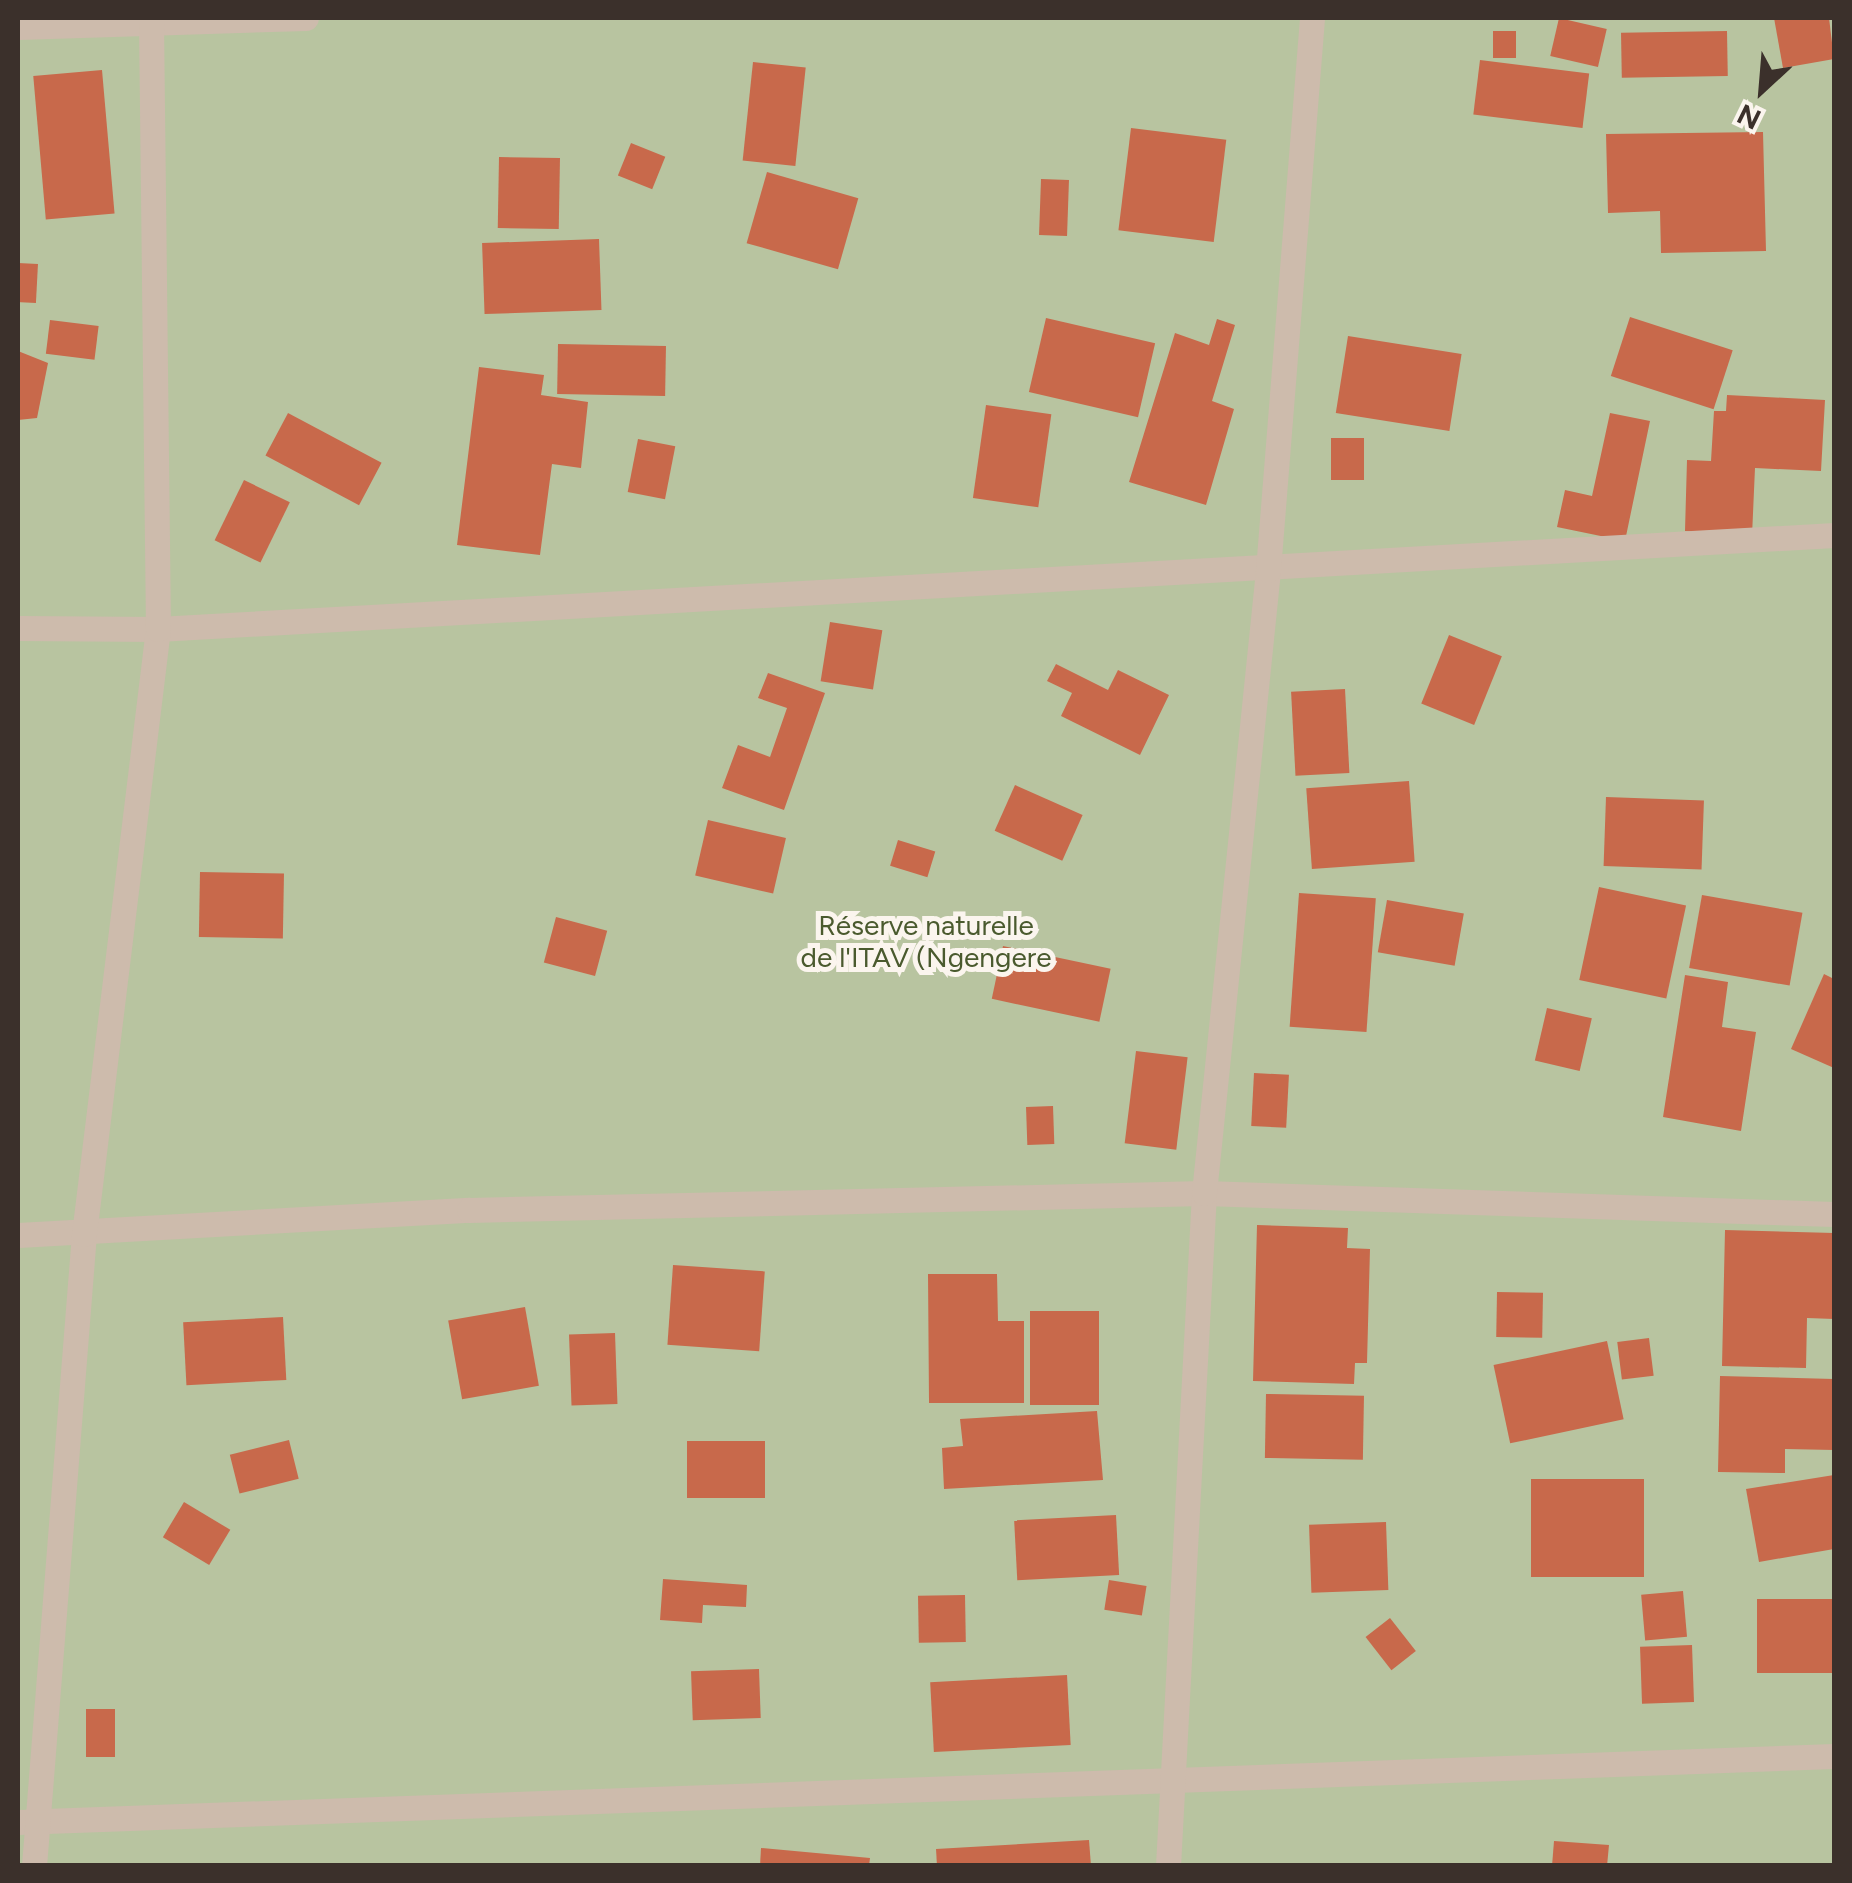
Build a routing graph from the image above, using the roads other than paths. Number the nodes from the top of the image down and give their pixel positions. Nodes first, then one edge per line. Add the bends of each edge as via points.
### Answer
1 (306, 18) edge
2 (1312, 18) edge
3 (150, 22) edge
4 (18, 27) edge
5 (1834, 534) edge
6 (1268, 570) junction
7 (18, 628) edge
8 (158, 630) junction
9 (1204, 1192) junction
10 (1834, 1214) edge
11 (84, 1234) junction
12 (18, 1235) edge
13 (1834, 1756) edge
14 (1174, 1779) junction
15 (28, 1821) edge
16 (34, 1866) edge
17 (1168, 1866) edge

1 - 3 street
2 - 6 street
3 - 4 street
3 - 8 street
5 - 6 street
6 - 8 street
6 - 9 street
7 - 8 street
8 - 11 street
9 - 10 street
9 - 11 street via 469,1210
9 - 14 street
11 - 12 street
11 - 15 street
13 - 14 street
14 - 15 street
14 - 17 street
15 - 16 street

